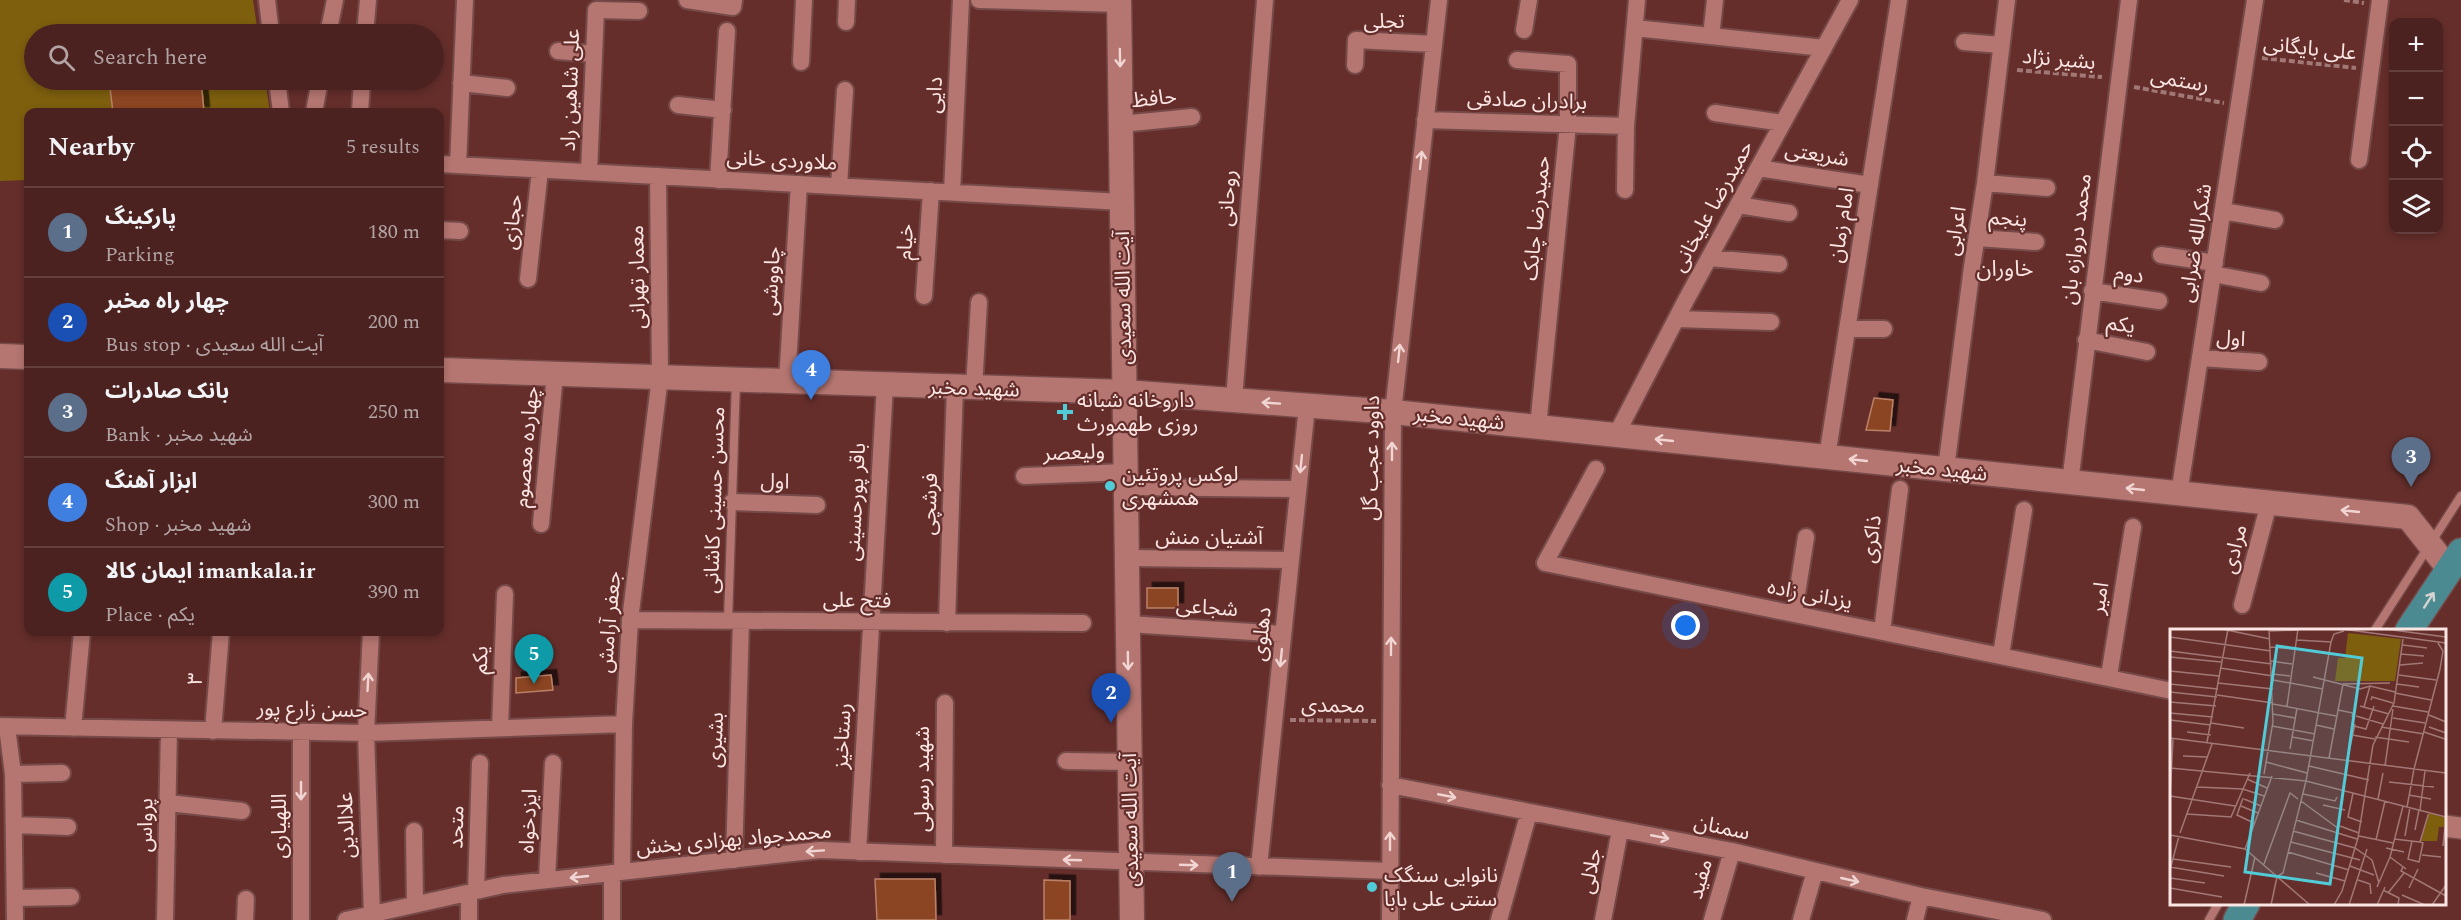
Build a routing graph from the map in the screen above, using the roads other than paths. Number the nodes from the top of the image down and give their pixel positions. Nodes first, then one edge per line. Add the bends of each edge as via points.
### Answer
1 (267, 0) edge
2 (335, 0) edge
3 (368, 0) edge
4 (465, 0) edge
5 (687, 0) edge
6 (734, 0) edge
7 (804, 0) edge
8 (848, 0) edge
9 (961, 0) edge
10 (979, 0) edge
11 (1265, 0) edge
12 (1439, 0) edge
13 (1528, 0) edge
14 (1637, 0) edge
15 (1715, 0) edge
16 (1850, 0) edge
17 (1899, 0) edge
18 (2007, 0) edge
19 (2129, 0) edge
20 (2255, 0) edge
21 (2380, 0) edge
22 (1119, 2) edge
23 (639, 11) dead end
24 (846, 22) dead end
25 (270, 24) edge
26 (330, 24) edge
27 (366, 24) edge
28 (1635, 28) junction
29 (1524, 30) dead end
30 (728, 31) dead end
31 (1711, 36) junction
32 (1964, 42) dead end
33 (1434, 44) junction
34 (2001, 45) junction
35 (1824, 48) junction
36 (558, 51) dead end
37 (594, 54) junction
38 (1517, 60) dead end
39 (801, 62) dead end
40 (1355, 65) dead end
41 (461, 83) junction
42 (507, 88) dead end
43 (278, 90) edge
44 (318, 90) edge
45 (361, 90) edge
46 (845, 90) dead end
47 (678, 105) dead end
48 (280, 108) edge
49 (315, 108) edge
50 (360, 108) edge
51 (723, 110) junction
52 (1715, 113) dead end
53 (1192, 117) dead end
54 (1425, 120) junction
55 (1783, 123) junction
56 (1121, 124) junction
57 (1568, 124) junction
58 (1626, 126) junction
59 (2359, 160) dead end
60 (444, 164) edge
61 (458, 165) junction
62 (1758, 168) junction
63 (540, 170) junction
64 (589, 172) junction
65 (658, 176) junction
66 (718, 180) junction
67 (1985, 183) junction
68 (799, 184) junction
69 (1870, 185) junction
70 (839, 186) junction
71 (2047, 188) dead end
72 (1625, 190) dead end
73 (931, 191) junction
74 (952, 192) junction
75 (1122, 202) junction
76 (1738, 205) junction
77 (2223, 211) junction
78 (1789, 213) dead end
79 (2275, 220) dead end
80 (444, 230) edge
81 (460, 231) dead end
82 (1977, 238) junction
83 (2036, 242) dead end
84 (2161, 255) dead end
85 (1709, 258) junction
86 (1779, 264) dead end
87 (2214, 268) junction
88 (528, 279) dead end
89 (2261, 283) dead end
90 (2092, 291) junction
91 (924, 296) dead end
92 (2159, 301) dead end
93 (979, 302) dead end
94 (1677, 319) junction
95 (1771, 322) dead end
96 (1847, 329) junction
97 (1884, 329) dead end
98 (2086, 340) junction
99 (2147, 352) dead end
100 (0, 356) edge
101 (24, 357) edge
102 (2200, 358) junction
103 (2259, 362) dead end
104 (444, 370) edge
105 (555, 374) junction
106 (660, 377) junction
107 (736, 380) junction
108 (788, 382) junction
109 (885, 385) junction
110 (965, 387) junction
111 (1125, 392) junction
112 (1234, 400) junction
113 (1307, 406) junction
114 (1393, 411) junction
115 (1538, 427) junction
116 (1616, 435) junction
117 (1827, 457) junction
118 (1596, 468) dead end
119 (1946, 469) junction
120 (1024, 476) dead end
121 (1126, 480) junction
122 (2070, 483) junction
123 (1298, 489) junction
124 (1900, 489) dead end
125 (2179, 494) junction
126 (2461, 496) edge
127 (732, 502) junction
128 (2269, 503) junction
129 (817, 505) dead end
130 (2024, 510) dead end
131 (541, 524) dead end
132 (2133, 527) dead end
133 (1806, 537) dead end
134 (2461, 537) edge
135 (2431, 546) junction
136 (1127, 558) junction
137 (1291, 560) junction
138 (2457, 566) edge
139 (505, 594) dead end
140 (2242, 606) dead end
141 (1794, 613) junction
142 (630, 620) junction
143 (735, 621) junction
144 (871, 622) junction
145 (947, 623) junction
146 (1083, 623) dead end
147 (1128, 624) junction
148 (2376, 629) edge
149 (2410, 629) edge
150 (1882, 631) junction
151 (1283, 634) junction
152 (82, 636) edge
153 (221, 636) edge
154 (371, 636) edge
155 (2001, 655) junction
156 (2109, 676) junction
157 (2170, 691) edge
158 (945, 703) dead end
159 (624, 724) junction
160 (4, 727) edge
161 (73, 728) junction
162 (500, 728) junction
163 (169, 730) junction
164 (213, 730) junction
165 (301, 732) junction
166 (366, 733) junction
167 (1066, 760) dead end
168 (1129, 762) junction
169 (480, 763) dead end
170 (553, 763) dead end
171 (62, 773) dead end
172 (13, 774) junction
173 (1390, 785) junction
174 (168, 803) junction
175 (242, 811) dead end
176 (1529, 812) junction
177 (14, 825) junction
178 (68, 826) dead end
179 (2446, 826) edge
180 (2461, 828) edge
181 (1620, 830) junction
182 (414, 831) dead end
183 (1732, 851) junction
184 (858, 852) junction
185 (944, 855) junction
186 (734, 860) junction
187 (1131, 862) junction
188 (1259, 867) junction
189 (1390, 871) junction
190 (1815, 871) junction
191 (617, 873) junction
192 (547, 880) junction
193 (472, 892) junction
194 (1921, 896) junction
195 (71, 897) dead end
196 (246, 899) dead end
197 (415, 904) junction
198 (2217, 905) edge
199 (2245, 905) edge
200 (11, 908) edge
201 (372, 915) junction
202 (165, 920) edge
203 (245, 920) edge
204 (301, 920) edge
205 (346, 920) edge
206 (469, 920) edge
207 (612, 920) edge
208 (1132, 920) edge
209 (1390, 920) edge
210 (1499, 920) edge
211 (1603, 920) edge
212 (1712, 920) edge
213 (1801, 920) edge
214 (1915, 920) edge
215 (2043, 920) edge
216 (2209, 920) edge
217 (2236, 920) edge

1 - 25 street
2 - 26 street
3 - 27 street
4 - 41 street
5 - 6 street via 733,7
7 - 39 street
8 - 24 street
9 - 74 street, دایی
10 - 22 street
11 - 112 street, روحانی
12 - 33 street, داوود عجب گل
13 - 29 street
14 - 28 street
15 - 31 street
16 - 35 street, حمیدرضا علیخانی
17 - 69 street, امام زمان
18 - 34 street, اعرابی
19 - 90 street, محمد دروازه بان
20 - 77 street, شکرالله ضرابی
21 - 59 street
22 -> 56 main road, آیت الله سعیدی
23 - 37 street, علی شاهین راد via 596,10
28 - 31 street
28 - 58 street
30 - 51 street
31 - 35 street
32 - 34 street
33 - 40 street, تجلی via 1356,40
33 - 54 street, داوود عجب گل
34 - 67 street, اعرابی
35 - 55 street, حمیدرضا علیخانی
36 - 37 street
37 - 64 street, علی شاهین راد
38 - 57 street, حمیدرضا چابک via 1568,64
41 - 42 street
41 - 61 street
43 - 48 street
44 - 49 street
45 - 50 street
46 - 70 street
47 - 51 street
51 - 66 street
52 - 55 street
53 - 56 street, حافظ
54 - 57 street, برادران صادقی
114 -> 54 street, داوود عجب گل
55 - 62 street, حمیدرضا علیخانی
56 - 75 main road, آیت الله سعیدی
57 - 58 street, برادران صادقی
57 - 115 street, حمیدرضا چابک
58 - 72 street
60 - 61 street, ملاوردی خانی
61 - 63 street, ملاوردی خانی
62 - 69 street, شریعتی
62 - 76 street, حمیدرضا علیخانی
63 - 64 street, ملاوردی خانی
63 - 88 street, حجازی
64 - 65 street, ملاوردی خانی
65 - 66 street, ملاوردی خانی
65 - 106 street, معمار تهرانی
66 - 68 street, ملاوردی خانی
67 - 71 street
67 - 82 street, اعرابی
68 - 70 street, ملاوردی خانی
68 - 108 street, چاووشی
69 - 96 street, امام زمان
70 - 73 street, ملاوردی خانی
73 - 74 street, ملاوردی خانی
73 - 91 street, خیام
74 - 75 street, ملاوردی خانی
75 - 111 main road, آیت الله سعیدی
76 - 78 street
76 - 85 street, حمیدرضا علیخانی
77 - 79 street
77 - 87 street, شکرالله ضرابی
80 - 81 street
82 - 83 street, پنجم
82 - 119 street, اعرابی
84 - 87 street, دوم
85 - 86 street
85 - 94 street, حمیدرضا علیخانی
87 - 89 street, دوم
87 - 102 street, شکرالله ضرابی
90 - 92 street, دوم
90 - 98 street, محمد دروازه بان
93 - 110 street, فرشچی
94 - 95 street
94 - 116 street, حمیدرضا علیخانی
96 - 97 street
96 - 117 street, امام زمان
98 - 99 street, یکم
98 - 122 street, محمد دروازه بان
100 - 101 main road
102 - 103 street, اول
102 - 125 street, شکرالله ضرابی
104 - 105 main road, شهید مخبر
105 - 106 main road, شهید مخبر
105 - 131 street, چهارده معصوم
106 - 107 main road, شهید مخبر
106 - 142 street, جعفر آرامش
107 - 108 main road, شهید مخبر
107 - 127 lane, محسن حسینی کاشانی
108 - 109 main road, شهید مخبر
109 - 110 main road, شهید مخبر
109 - 144 street, باقر پورحسینی
110 - 111 main road, شهید مخبر
110 - 145 street, فرشچی
111 - 112 main road, شهید مخبر
111 - 121 main road, آیت الله سعیدی
113 -> 112 main road, شهید مخبر
113 - 114 main road, شهید مخبر
113 -> 123 street, دهلوی
114 - 115 main road, شهید مخبر
173 -> 114 street, داوود عجب گل
115 - 116 main road, شهید مخبر
117 -> 116 main road, شهید مخبر
119 -> 117 main road, شهید مخبر
118 - 141 street, یزدانی زاده via 1545,563
119 - 122 main road, شهید مخبر
120 - 121 street, ولیعصر
121 - 123 street, ولیعصر
121 - 136 main road, آیت الله سعیدی
125 -> 122 main road, شهید مخبر
123 - 137 street, دهلوی
124 - 150 street, ذاکری
125 - 128 main road, شهید مخبر
126 - 135 lane
127 - 129 street, اول
127 - 143 lane, محسن حسینی کاشانی
135 -> 128 main road, شهید مخبر via 2408,518
128 - 140 street, مرادی
130 - 155 street
132 - 156 street, امیر
133 - 141 street
134 - 138 main road
135 - 138 main road, شهید مخبر
135 - 148 lane
136 - 137 street, آشتیان منش
136 - 147 main road, آیت الله سعیدی
137 - 151 street, دهلوی
149 -> 138 main road
139 - 162 street, یکم
141 - 150 street, یزدانی زاده
142 - 143 street, فتح علی
142 - 159 street, جعفر آرامش
143 - 144 street, فتح علی
143 - 186 street, بشیری
144 - 145 street, فتح علی
144 - 184 street, رستاخیز
145 - 146 street, فتح علی
147 - 151 street, شجاعی
147 -> 168 main road, آیت الله سعیدی
150 - 155 street, یزدانی زاده
151 -> 188 street, دهلوی
152 - 161 street
153 - 164 street, ۳
166 -> 154 street, علاالدین
155 - 156 street, یزدانی زاده
156 - 157 street, یزدانی زاده
158 - 185 street, شهید رسولی
159 - 162 street, حسن زارع پور
159 - 191 street, جعفر آرامش
160 - 161 street, حسن زارع پور
160 - 172 street
161 - 163 street, حسن زارع پور
162 - 166 street, حسن زارع پور
163 - 164 street, حسن زارع پور
163 - 174 street, پرواس
164 - 165 street, حسن زارع پور
165 - 166 street, حسن زارع پور
165 -> 204 street, اللهیاری
166 - 201 street, علاالدین
167 - 168 street
168 - 187 main road, آیت الله سعیدی
169 - 193 street, متحد
170 - 192 street, ایزدخواه
171 - 172 street
172 - 177 street
173 -> 176 street, سمنان
189 -> 173 street, داوود عجب گل
174 - 175 street
174 - 202 street, پرواس
176 - 181 street, سمنان
176 - 210 street
177 - 178 street
177 - 200 street
179 - 180 street
181 -> 183 street, سمنان
181 - 211 street, جلالی
182 - 197 street
183 - 190 street, سمنان
183 - 212 street, مفید
184 - 185 street, محمدجواد بهزادی بخش
184 -> 186 street, محمدجواد بهزادی بخش via 820,850
187 -> 185 street, محمدجواد بهزادی بخش
186 - 191 street, محمدجواد بهزادی بخش
187 -> 188 street, محمدجواد بهزادی بخش
187 - 208 main road, آیت الله سعیدی
188 - 189 street, محمدجواد بهزادی بخش
189 - 209 street, داوود عجب گل
190 -> 194 street, سمنان
190 - 213 street
191 -> 192 street, محمدجواد بهزادی بخش
191 - 207 street, جعفر آرامش
192 - 193 street, محمدجواد بهزادی بخش
193 - 197 street, محمدجواد بهزادی بخش
193 - 206 street, متحد
194 - 214 street
194 - 215 street, سمنان
195 - 200 street
196 - 203 street
197 - 201 street, محمدجواد بهزادی بخش
198 - 216 lane
199 - 217 main road
201 - 205 street, محمدجواد بهزادی بخش

